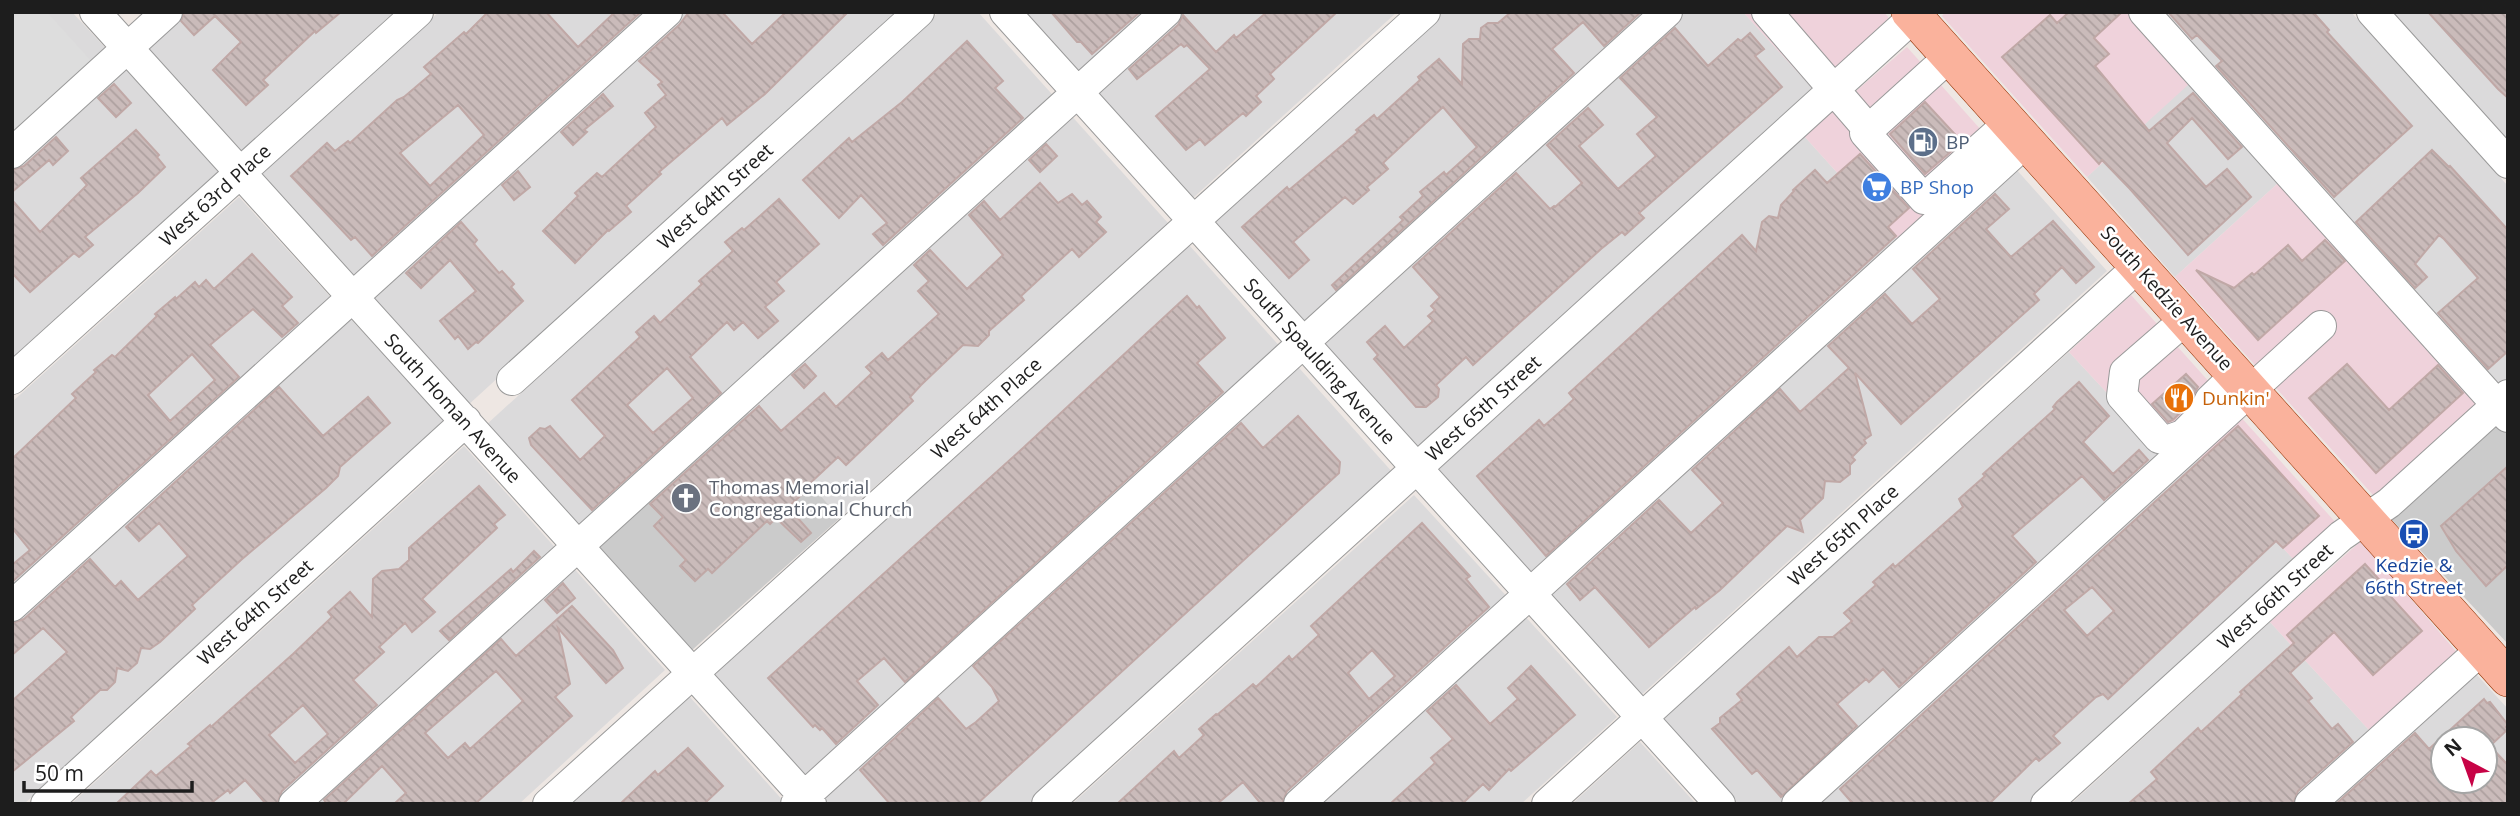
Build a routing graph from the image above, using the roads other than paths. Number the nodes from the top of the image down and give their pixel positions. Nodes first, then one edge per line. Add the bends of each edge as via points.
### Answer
1 (95, 12) edge
2 (167, 12) edge
3 (418, 12) edge
4 (667, 12) edge
5 (919, 12) edge
6 (1005, 12) edge
7 (1166, 12) edge
8 (1425, 12) edge
9 (1667, 12) edge
10 (1767, 12) edge
11 (2144, 12) edge
12 (2372, 12) edge
13 (1914, 14) edge
14 (128, 48) junction
15 (1950, 56) junction
16 (1834, 89) junction
17 (1077, 92) junction
18 (1868, 129) junction
19 (2018, 132) junction
20 (12, 153) edge
21 (2508, 163) edge
22 (240, 172) junction
23 (1193, 221) junction
24 (2138, 266) junction
25 (353, 296) junction
26 (2186, 319) junction
27 (2322, 326) dead end
28 (1303, 342) junction
29 (12, 379) edge
30 (512, 380) dead end
31 (2243, 383) junction
32 (2504, 405) edge
33 (466, 421) junction
34 (1417, 468) junction
35 (2365, 519) junction
36 (578, 546) junction
37 (1530, 593) junction
38 (12, 606) edge
39 (2482, 649) junction
40 (693, 673) junction
41 (2508, 678) edge
42 (1642, 717) junction
43 (803, 801) edge
44 (46, 804) edge
45 (294, 804) edge
46 (548, 804) edge
47 (1047, 804) edge
48 (1299, 804) edge
49 (1547, 804) edge
50 (1720, 804) edge
51 (1797, 804) edge
52 (2046, 804) edge
53 (2310, 804) edge

1 - 14 street, South Homan Avenue
2 - 14 street
3 - 22 street, West 63rd Place
4 - 25 street
5 - 30 street, West 64th Street
6 - 17 street, South Spaulding Avenue
7 - 17 street
8 - 23 street, West 64th Place
9 - 28 street
10 - 16 street
11 - 32 street
12 - 21 street
13 - 15 main road, South Kedzie Avenue
13 - 16 street, West 65th Street
14 - 20 street
14 - 22 street, South Homan Avenue
15 - 18 street
15 - 19 main road, South Kedzie Avenue
16 - 18 street
16 - 34 street, West 65th Street
17 - 23 street, South Spaulding Avenue
17 - 36 street
18 - 19 street via 1865,133 1924,199
19 - 24 main road, South Kedzie Avenue
19 - 37 street
22 - 25 street, South Homan Avenue
22 - 29 street, West 63rd Place
23 - 28 street, South Spaulding Avenue
23 - 40 street, West 64th Place
24 - 26 main road, South Kedzie Avenue
24 - 42 street, West 65th Place
25 - 33 street, South Homan Avenue
25 - 38 street
26 - 31 main road, South Kedzie Avenue
26 - 31 street via 2125,372 2122,396 2159,438 2183,435 2203,415 2210,400
27 - 31 street
28 - 34 street, South Spaulding Avenue
28 - 43 street
31 - 35 main road, South Kedzie Avenue
31 - 51 street
32 - 35 street, West 66th Street
33 - 36 street, South Homan Avenue
33 - 44 street, West 64th Street
34 - 37 street, South Spaulding Avenue
34 - 47 street, West 65th Street
35 - 39 main road, South Kedzie Avenue
35 - 52 street, West 66th Street
36 - 40 street, South Homan Avenue
36 - 45 street
37 - 42 street, South Spaulding Avenue
37 - 48 street
39 - 41 main road, South Kedzie Avenue
39 - 53 street
40 - 43 street, South Homan Avenue
40 - 46 street, West 64th Place
42 - 49 street, West 65th Place
42 - 50 street, South Spaulding Avenue

